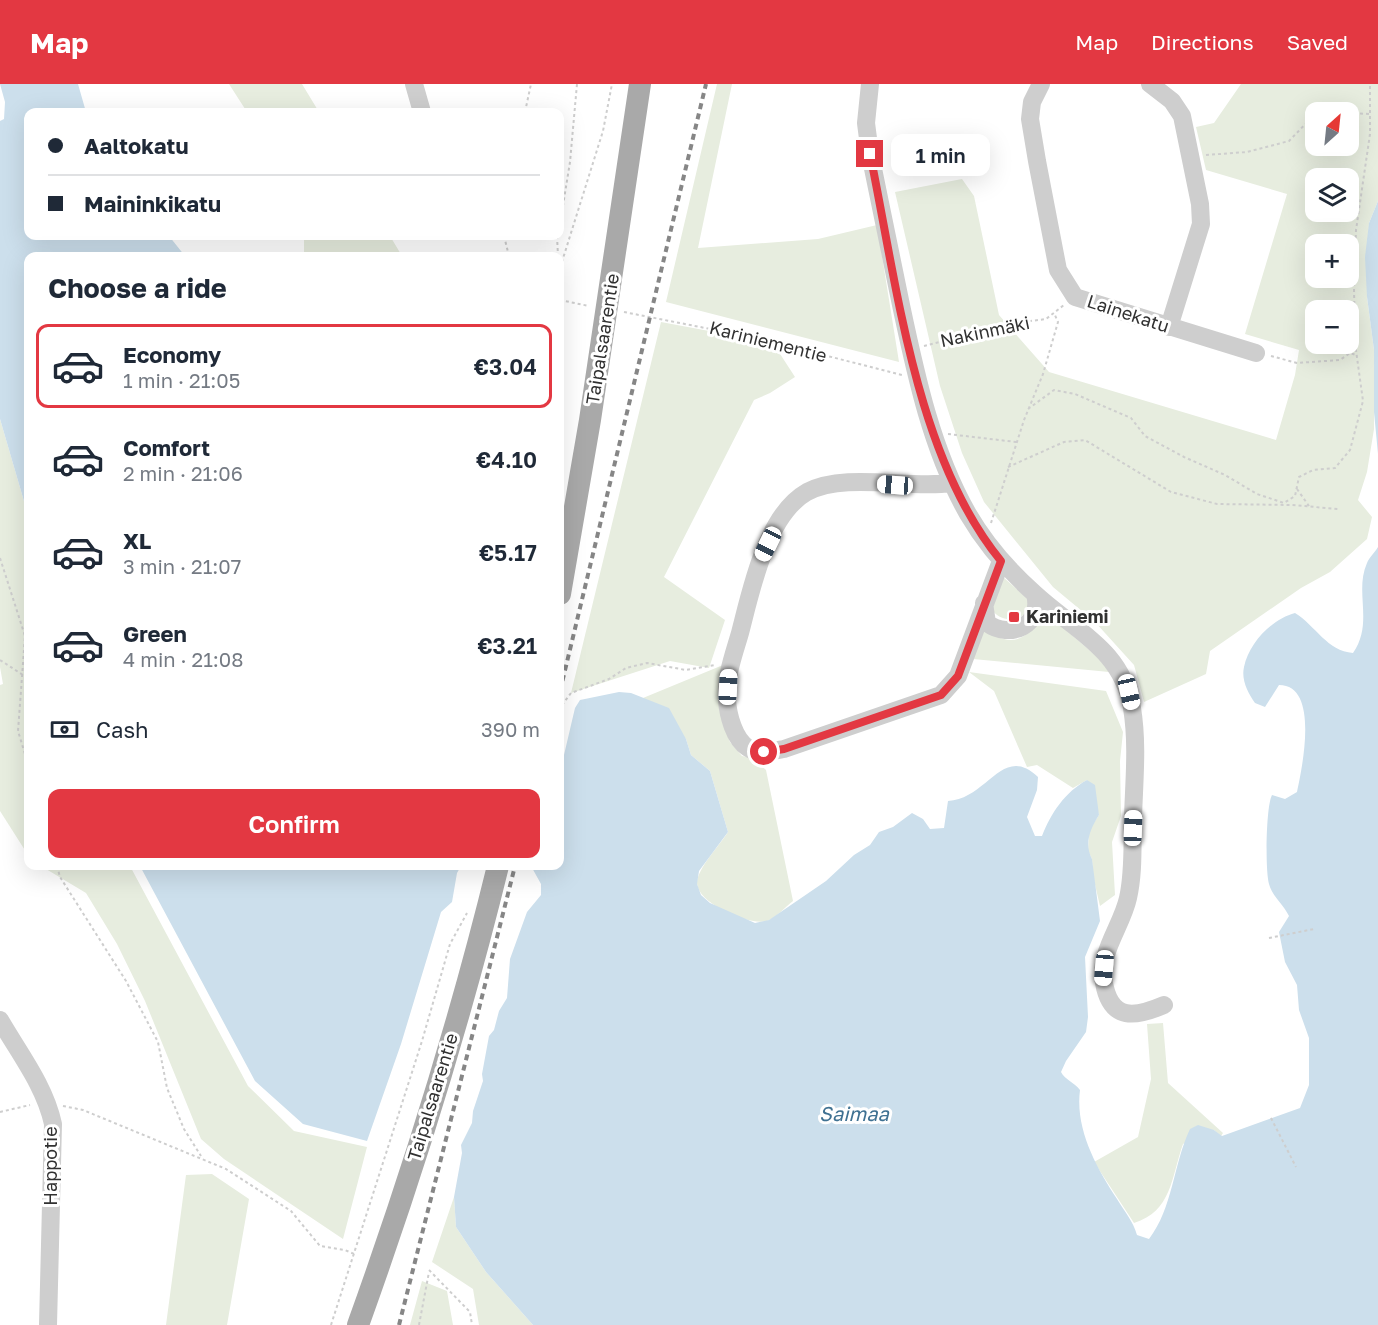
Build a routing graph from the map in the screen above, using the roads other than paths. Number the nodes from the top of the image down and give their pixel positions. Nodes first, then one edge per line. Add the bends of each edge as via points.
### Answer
1 (414, 84) edge
2 (640, 84) edge
3 (870, 84) edge
4 (1041, 84) edge
5 (1149, 84) edge
6 (421, 108) edge
7 (1169, 327) junction
8 (1256, 353) road end
9 (951, 483) junction
10 (1001, 561) junction
11 (564, 571) edge
12 (1035, 594) junction
13 (984, 601) junction
14 (497, 870) edge
15 (1164, 1005) dead end
16 (0, 1020) edge
17 (48, 1325) edge
18 (358, 1325) edge

1 - 6 street
2 - 11 main road, Taipalsaarentie
3 - 9 street via 866,123 870,154 916,379
4 - 7 street, Lainekatu via 1032,102 1030,119 1058,270 1075,297
5 - 7 street via 1172,101 1182,116 1199,186 1201,224
7 - 8 street, Lainekatu
9 - 10 street via 985,542
9 - 13 street via 833,484 808,492 791,504 758,564 728,674 727,700 735,733 748,749 784,749 941,695 958,676
10 - 12 street
10 - 13 street
12 - 13 street via 1034,616 1014,631 987,623
12 - 15 street via 1110,657 1129,692 1135,742 1131,872 1128,899 1106,954 1103,982 1111,1004 1125,1014 1140,1015
14 - 18 main road, Taipalsaarentie via 444,1065
16 - 17 street, Happotie via 53,1124

